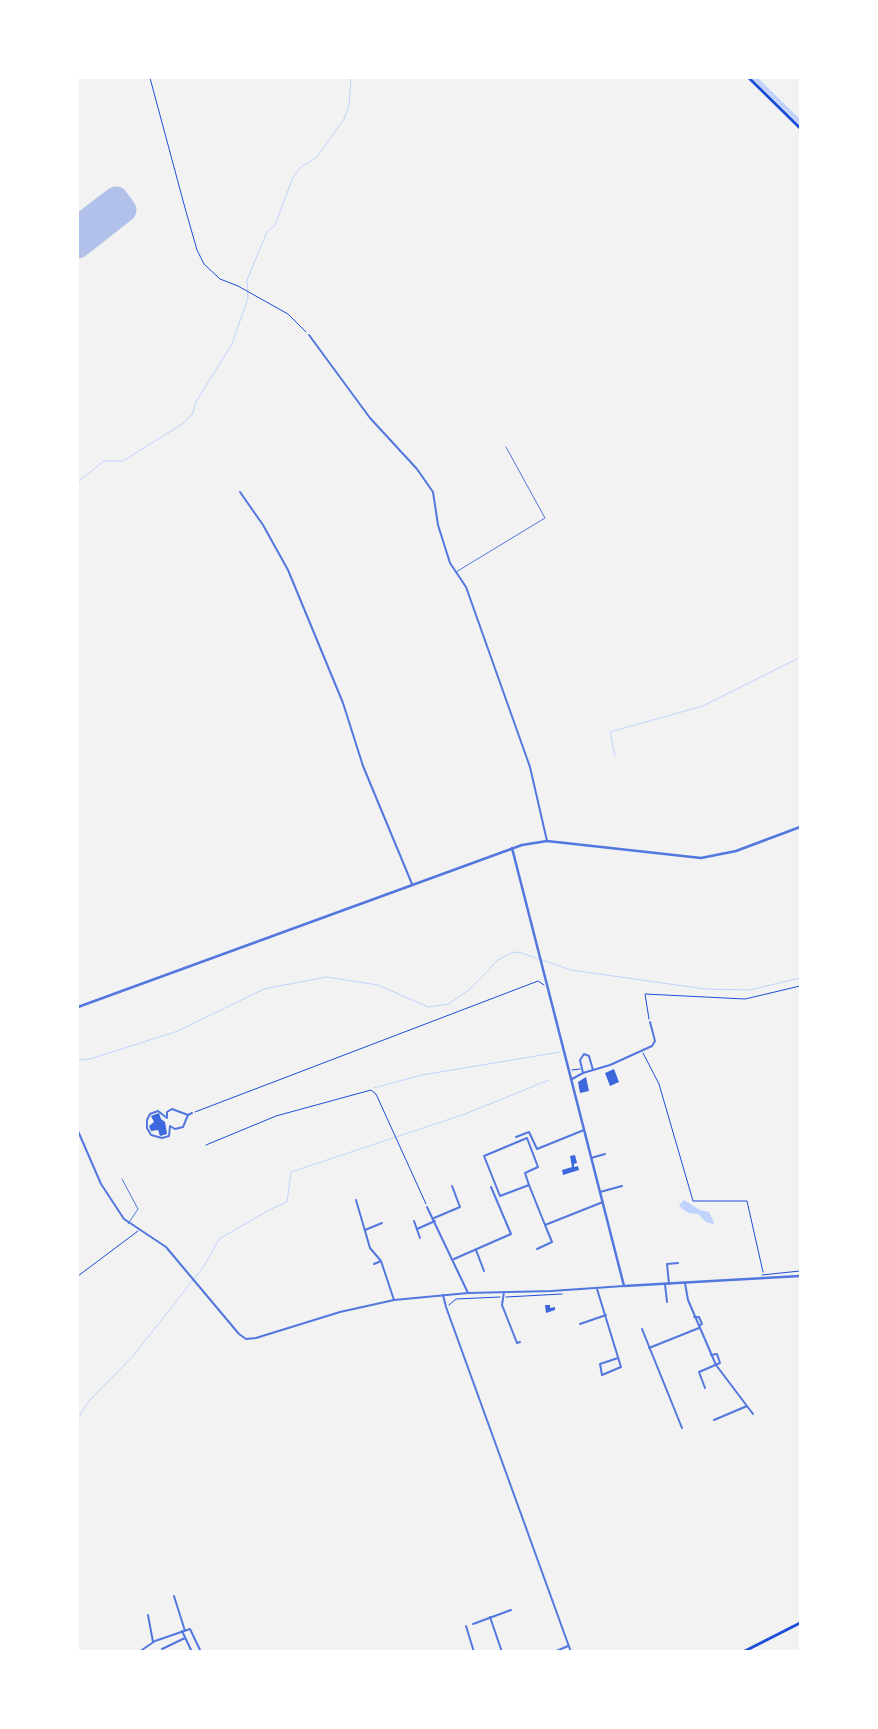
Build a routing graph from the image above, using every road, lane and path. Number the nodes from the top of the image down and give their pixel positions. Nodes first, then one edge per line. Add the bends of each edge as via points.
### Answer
1 (150, 78) edge
2 (749, 78) edge
3 (800, 128) edge
4 (309, 335) joint
5 (506, 447) dead end
6 (240, 492) dead end
7 (456, 572) junction
8 (800, 827) edge
9 (547, 841) junction
10 (512, 848) junction
11 (412, 884) junction
12 (538, 981) dead end
13 (800, 986) edge
14 (78, 1007) edge
15 (650, 1022) joint
16 (642, 1052) dead end
17 (593, 1070) junction
18 (583, 1073) junction
19 (571, 1079) junction
20 (192, 1113) joint
21 (188, 1115) junction
22 (167, 1118) junction
23 (170, 1126) junction
24 (584, 1130) junction
25 (78, 1131) edge
26 (516, 1137) dead end
27 (206, 1145) dead end
28 (605, 1154) dead end
29 (591, 1158) junction
30 (122, 1179) dead end
31 (529, 1184) junction
32 (452, 1186) dead end
33 (622, 1186) dead end
34 (491, 1187) dead end
35 (600, 1192) junction
36 (356, 1200) dead end
37 (602, 1202) junction
38 (428, 1207) joint
39 (434, 1218) junction
40 (414, 1221) dead end
41 (435, 1221) junction
42 (382, 1223) dead end
43 (128, 1224) junction
44 (545, 1225) junction
45 (417, 1229) junction
46 (138, 1230) junction
47 (365, 1230) junction
48 (420, 1238) dead end
49 (475, 1249) junction
50 (537, 1249) dead end
51 (454, 1259) junction
52 (381, 1261) junction
53 (678, 1263) dead end
54 (374, 1264) dead end
55 (484, 1271) dead end
56 (800, 1271) edge
57 (78, 1276) edge
58 (800, 1276) edge
59 (685, 1283) junction
60 (667, 1284) junction
61 (624, 1286) junction
62 (597, 1289) junction
63 (504, 1292) junction
64 (468, 1293) junction
65 (569, 1293) dead end
66 (443, 1295) junction
67 (503, 1297) junction
68 (394, 1300) junction
69 (667, 1302) dead end
70 (446, 1307) junction
71 (606, 1315) junction
72 (580, 1324) dead end
73 (699, 1327) junction
74 (642, 1329) dead end
75 (520, 1342) dead end
76 (649, 1348) junction
77 (711, 1355) junction
78 (618, 1358) junction
79 (716, 1365) junction
80 (706, 1388) dead end
81 (747, 1406) junction
82 (753, 1414) dead end
83 (714, 1420) dead end
84 (682, 1428) dead end
85 (174, 1596) dead end
86 (511, 1610) dead end
87 (148, 1615) dead end
88 (490, 1617) junction
89 (800, 1623) edge
90 (473, 1624) dead end
91 (466, 1626) dead end
92 (184, 1631) junction
93 (185, 1638) junction
94 (154, 1642) junction
95 (569, 1646) junction
96 (162, 1648) dead end
97 (139, 1652) edge
98 (192, 1652) edge
99 (201, 1652) edge
100 (474, 1652) edge
101 (502, 1652) edge
102 (554, 1652) edge
103 (571, 1652) edge
104 (743, 1652) edge

1 - 4 path via 184,208 205,266 220,279 288,314
2 - 3 main road
4 - 7 street via 370,418 430,487 440,531
5 - 7 lane via 545,518
6 - 11 street via 288,570
7 - 9 street via 466,587 530,767
8 - 9 street via 736,851 701,858
9 - 10 street
10 - 11 street
10 - 19 street
11 - 14 street
12 - 20 path
13 - 15 path via 745,999 644,994
15 - 17 street via 655,1041 653,1045
16 - 56 path via 659,1084 693,1201 746,1201 763,1273
17 - 18 street
17 - 18 street via 590,1057 584,1054 580,1058
18 - 19 street
19 - 24 street
20 - 21 street
21 - 22 street via 172,1109
21 - 23 street via 183,1128 179,1130
22 - 23 street
22 - 23 street via 158,1111 150,1114 147,1128 151,1135 162,1138 168,1136
24 - 26 street via 537,1149 529,1132
24 - 29 street
25 - 43 street via 101,1184
27 - 38 path via 276,1116 369,1090 376,1094
28 - 29 street
29 - 35 street
30 - 43 lane via 138,1209
31 - 31 street via 525,1173 538,1167 527,1138 484,1156 500,1196
31 - 44 street
32 - 39 street via 460,1207
33 - 35 street
34 - 49 street via 511,1234
35 - 37 street
36 - 47 street
37 - 44 street
37 - 61 street
38 - 39 street
39 - 41 street
40 - 45 street
41 - 45 street
41 - 51 street
42 - 47 street
43 - 46 street
44 - 50 street via 552,1242
45 - 48 street
46 - 57 path
46 - 68 street via 166,1247 239,1334 250,1339 340,1312
47 - 52 street via 370,1248
49 - 51 street
49 - 55 street
51 - 64 street
52 - 54 street
52 - 68 street
53 - 60 street via 666,1264
58 - 59 street
59 - 60 street
59 - 73 street
60 - 61 street
60 - 69 street
61 - 62 street
62 - 63 street
62 - 71 street
63 - 64 street
63 - 67 street
64 - 66 street
65 - 67 path
66 - 68 street
66 - 70 street
67 - 70 path via 456,1299
67 - 75 street via 502,1305 517,1343
70 - 95 street
71 - 72 street
71 - 78 street
73 - 76 street
73 - 77 street
74 - 76 street
76 - 84 street
77 - 79 street
77 - 79 street via 717,1355 720,1363
78 - 78 street via 621,1367 602,1375 600,1364
79 - 80 street via 699,1372
79 - 81 street
81 - 82 street
81 - 83 street
85 - 92 street
86 - 88 street
87 - 94 street
88 - 90 street
88 - 101 street
89 - 104 main road
91 - 100 street
92 - 93 street
92 - 94 street
92 - 99 street via 190,1629
93 - 96 street
93 - 98 street
94 - 97 street
95 - 102 street
95 - 103 street

